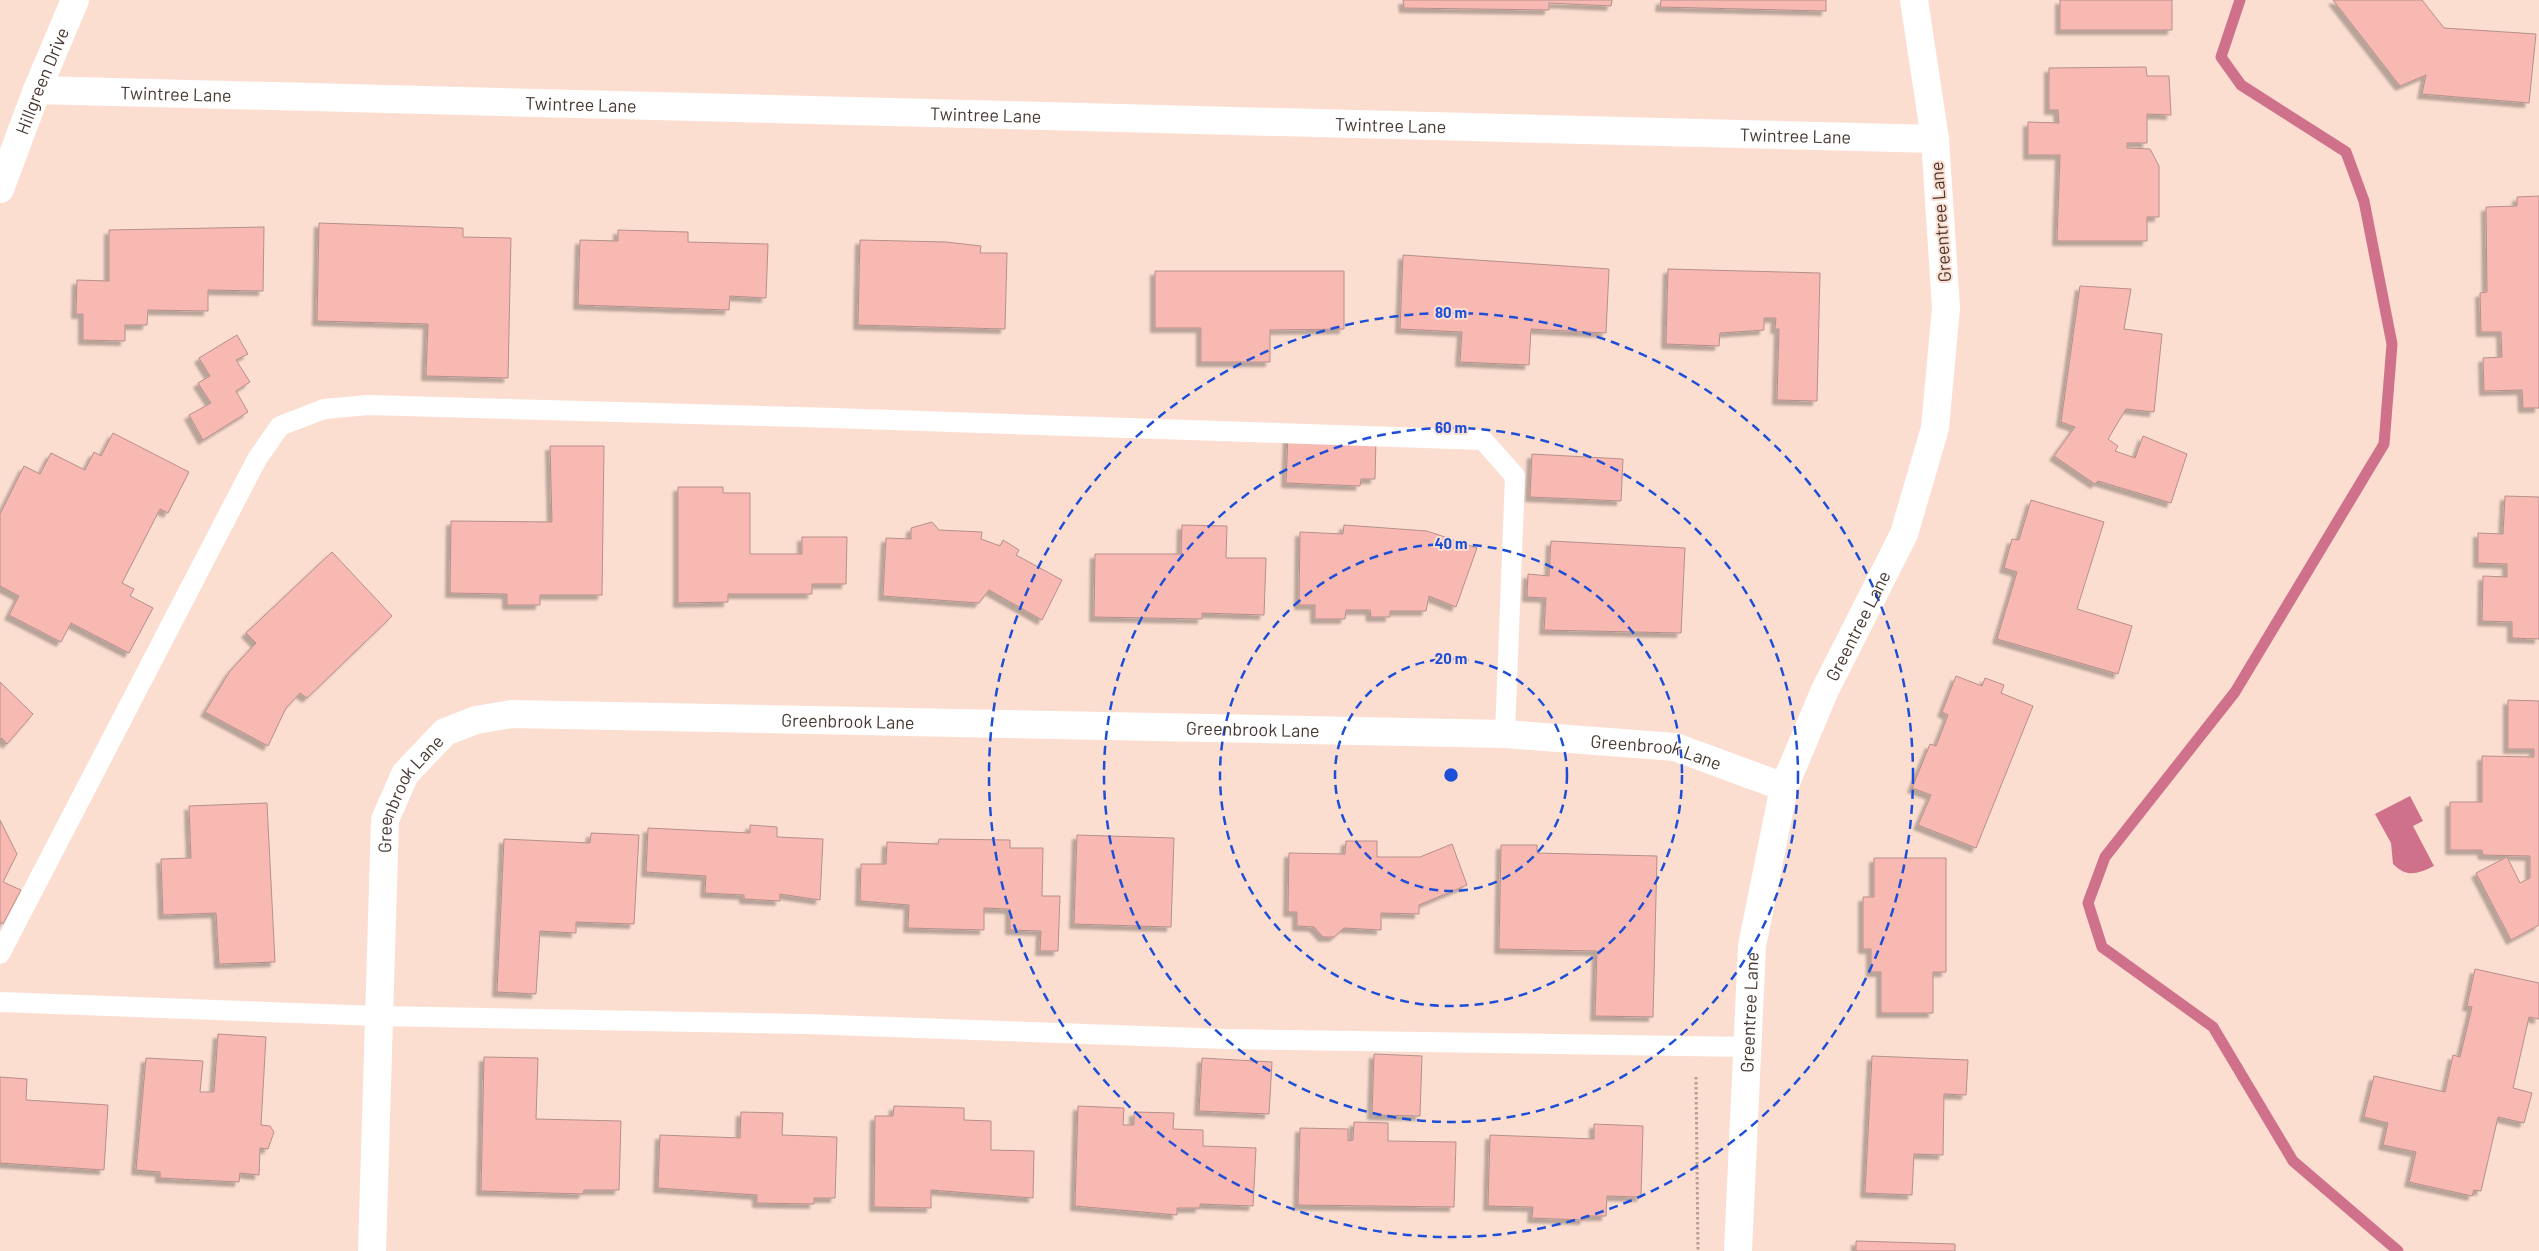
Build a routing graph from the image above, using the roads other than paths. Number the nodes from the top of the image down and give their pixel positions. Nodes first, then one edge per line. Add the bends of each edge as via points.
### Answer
1 (75, 0) edge
2 (1914, 0) edge
3 (37, 90) junction
4 (1935, 139) junction
5 (0, 189) edge
6 (1505, 734) junction
7 (1784, 787) junction
8 (0, 954) edge
9 (0, 1002) edge
10 (379, 1016) junction
11 (1747, 1047) junction
12 (372, 1251) edge
13 (1738, 1251) edge

1 - 3 street, Hillgreen Drive
2 - 4 street, Greentree Lane
3 - 4 street, Twintree Lane
3 - 5 street, Hillgreen Drive
4 - 7 street, Greentree Lane via 1946,308 1935,428 1904,534 1825,690
6 - 7 street, Greenbrook Lane via 1675,747
6 - 8 lane via 1515,476 1483,440 368,405 324,408 280,426 258,459
6 - 10 street, Greenbrook Lane via 522,714 476,720 445,732 405,774 385,820
7 - 11 street, Greentree Lane via 1752,946
9 - 10 lane
10 - 11 lane via 804,1024 1226,1039
10 - 12 street, Greenbrook Lane
11 - 13 street, Greentree Lane

